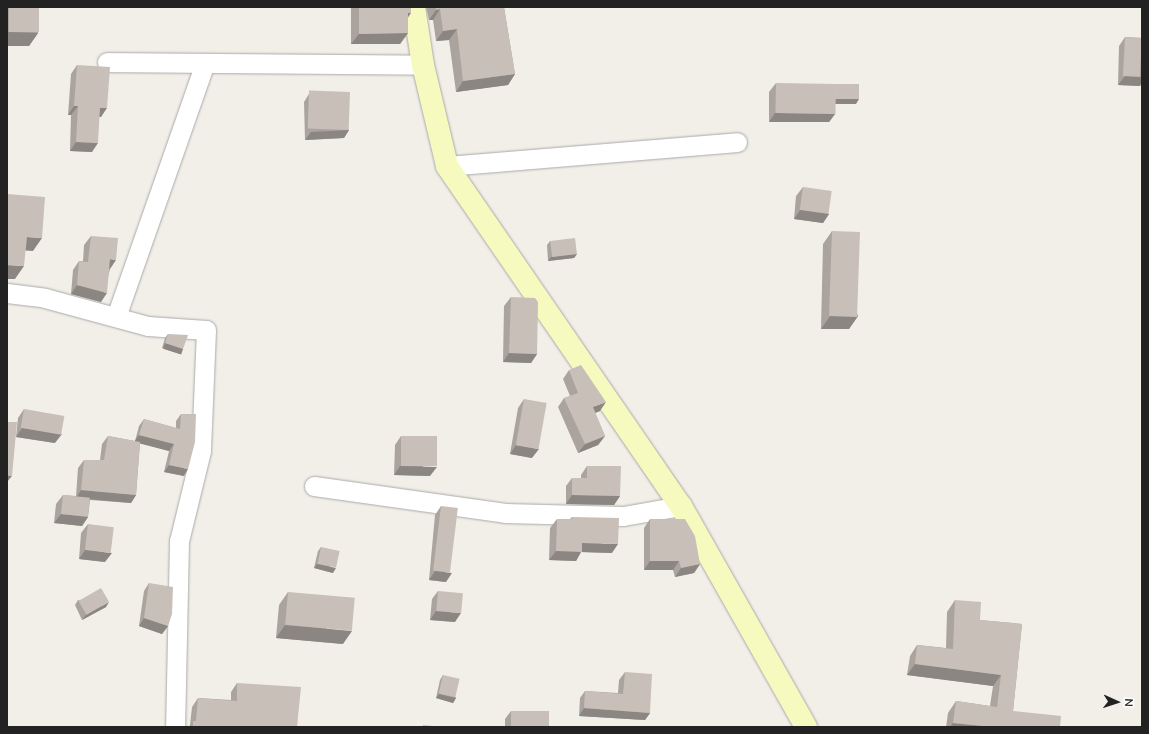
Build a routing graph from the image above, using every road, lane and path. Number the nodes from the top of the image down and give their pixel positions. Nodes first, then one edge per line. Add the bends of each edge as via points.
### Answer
1 (414, 7) edge
2 (107, 62) dead end
3 (205, 63) junction
4 (423, 65) junction
5 (737, 142) dead end
6 (447, 166) junction
7 (7, 293) edge
8 (116, 317) junction
9 (314, 486) dead end
10 (680, 506) junction
11 (175, 727) edge
12 (806, 727) edge

1 - 4 main road
2 - 3 street
3 - 4 street
3 - 8 street
4 - 6 main road
5 - 6 street
6 - 10 main road
7 - 8 street via 45,298
8 - 11 street via 148,326 206,330 201,451 179,541
9 - 10 street via 505,514 623,516
10 - 12 main road

